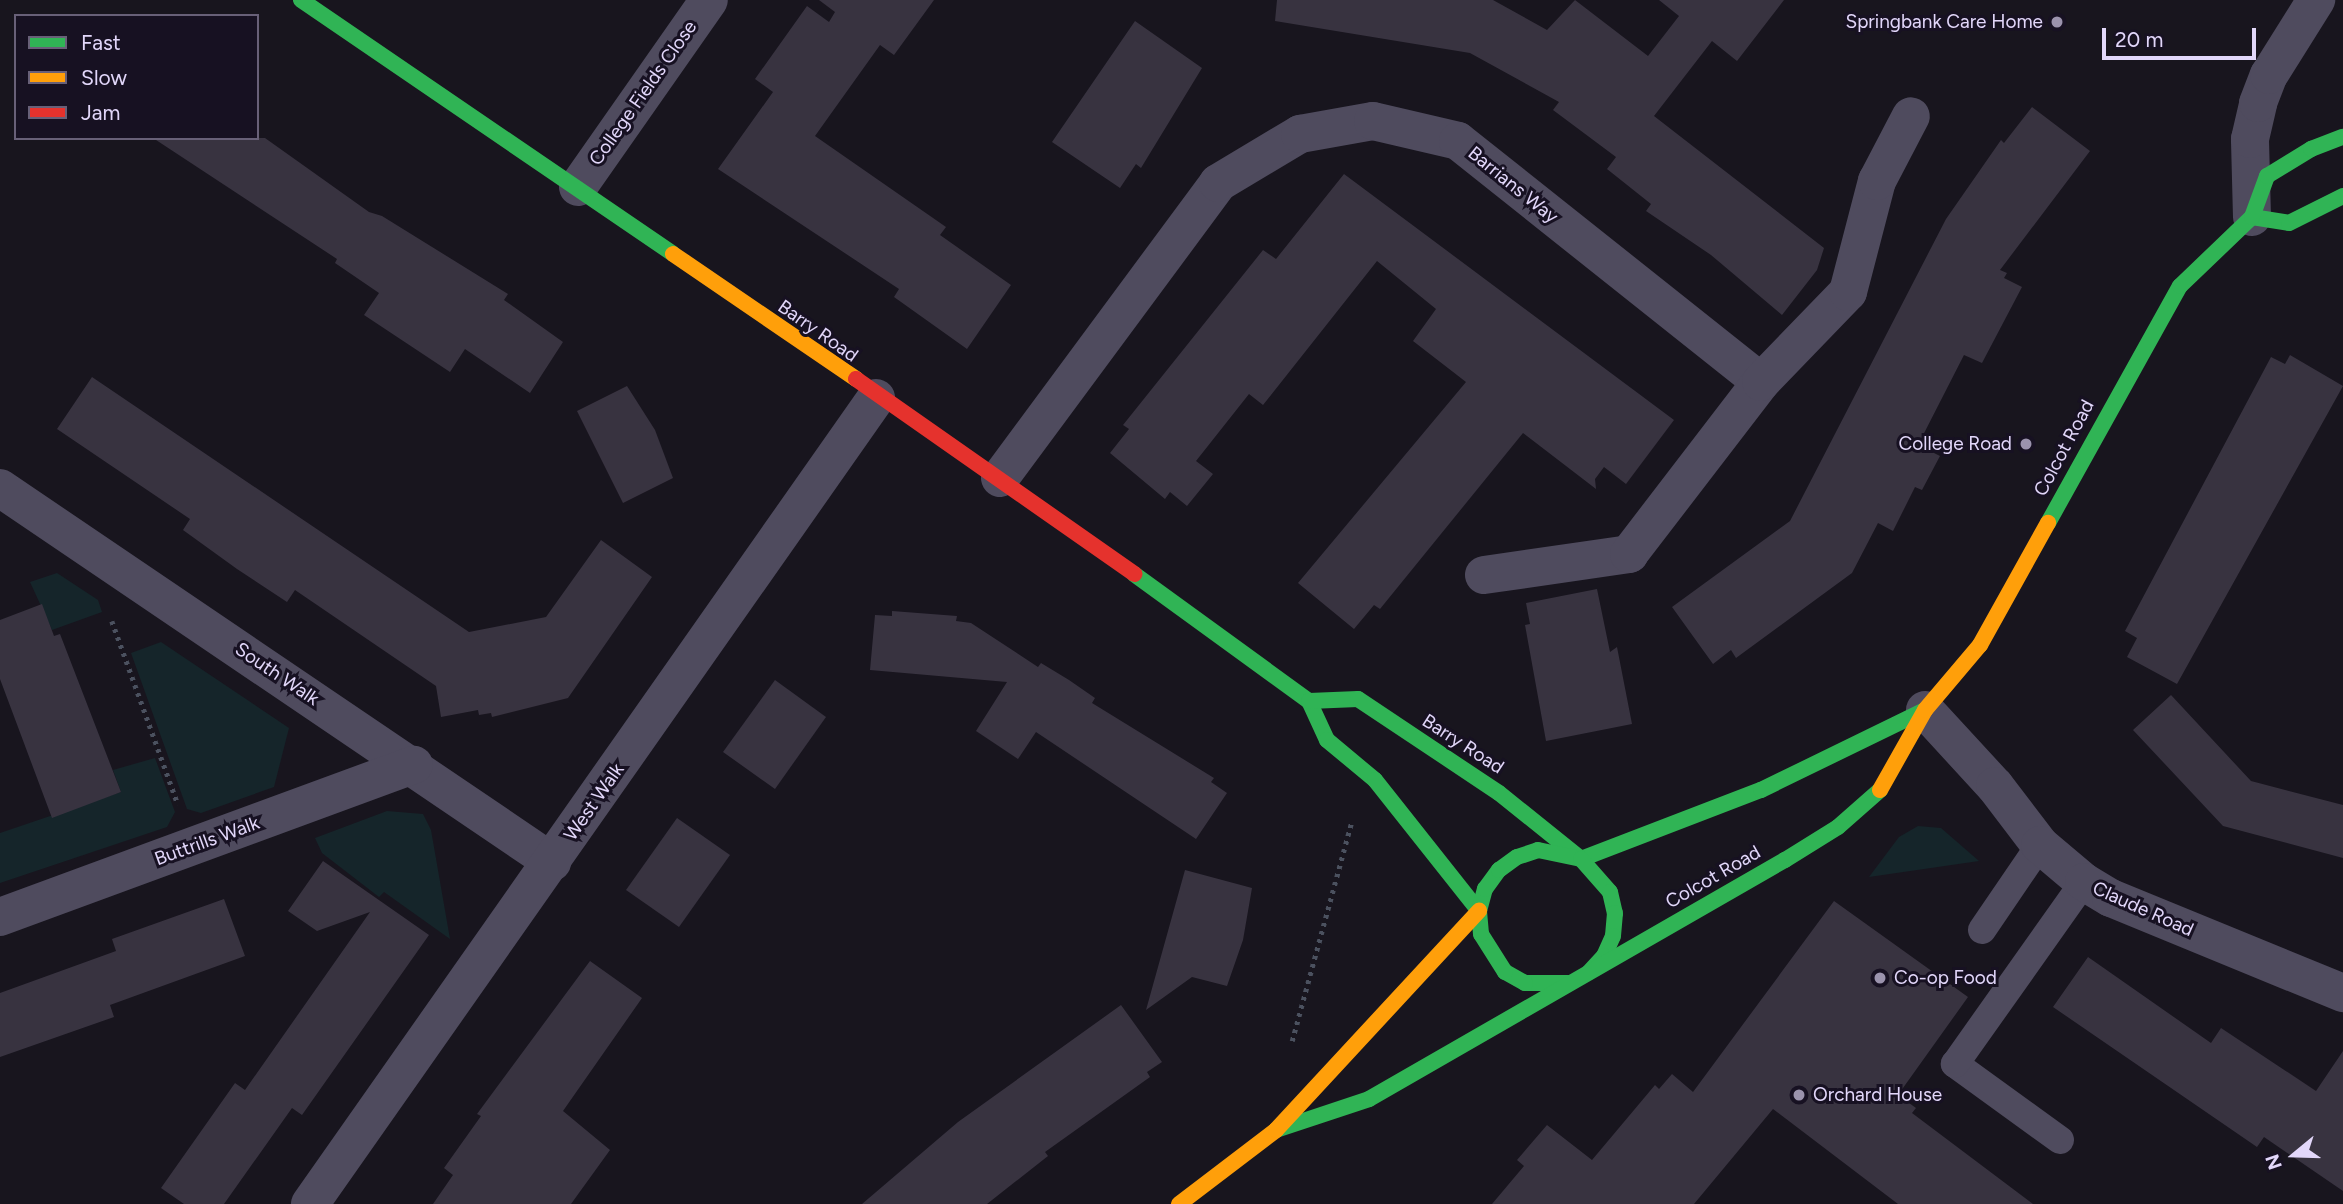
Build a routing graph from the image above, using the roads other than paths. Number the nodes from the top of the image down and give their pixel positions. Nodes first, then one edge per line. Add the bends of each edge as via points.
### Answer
1 (300, 0) edge
2 (709, 0) edge
3 (2316, 0) edge
4 (1911, 116) dead end
5 (2343, 137) edge
6 (578, 187) junction
7 (2343, 196) edge
8 (2252, 217) junction
9 (1761, 382) junction
10 (876, 398) junction
11 (1000, 478) junction
12 (0, 488) edge
13 (1484, 575) dead end
14 (1309, 701) junction
15 (1925, 710) junction
16 (414, 765) junction
17 (2040, 845) junction
18 (1581, 859) junction
19 (552, 862) junction
20 (2084, 883) junction
21 (1479, 911) junction
22 (0, 917) edge
23 (1982, 930) dead end
24 (1589, 972) junction
25 (1569, 983) junction
26 (2343, 993) edge
27 (1276, 1130) junction
28 (2060, 1140) dead end
29 (310, 1204) edge
30 (1179, 1204) edge

1 - 6 main road, Barry Road
2 - 6 street, College Fields Close
3 - 8 street via 2269,75 2258,103 2250,139
4 - 9 street via 1877,181 1848,292
5 - 8 main road via 2311,149 2267,176
6 - 10 main road, Barry Road
7 - 8 main road via 2288,223
8 - 15 main road, Colcot Road via 2198,266 2158,318 1980,645
9 - 11 street, Barrians Way via 1458,141 1373,121 1300,134 1218,183
9 - 13 street via 1629,554
10 - 11 main road, Barry Road
10 - 19 street, West Walk
11 - 14 main road, Barry Road
12 - 16 street, South Walk
14 - 18 main road, Barry Road via 1358,699 1499,793
14 - 21 main road, Barry Road via 1327,740 1373,779
15 - 17 street, Claude Road via 1995,786
15 - 18 main road, Colcot Road via 1761,790
15 - 24 main road, Colcot Road via 1888,783 1838,827
16 - 19 street, South Walk
16 - 22 street, Buttrills Walk
17 - 20 street, Claude Road
17 - 23 lane
18 - 21 main road, Colcot Road via 1538,850 1517,857 1499,870 1485,889
18 - 24 main road, Colcot Road via 1610,892 1615,914 1604,956
19 - 29 street, West Walk
20 - 26 street, Claude Road
20 - 28 lane via 1955,1064
21 - 25 main road, Colcot Road via 1481,934 1505,972 1525,983
21 - 27 main road, Colcot Road
24 - 25 main road, Colcot Road
25 - 27 main road, Colcot Road via 1369,1099
27 - 30 main road, Colcot Road

